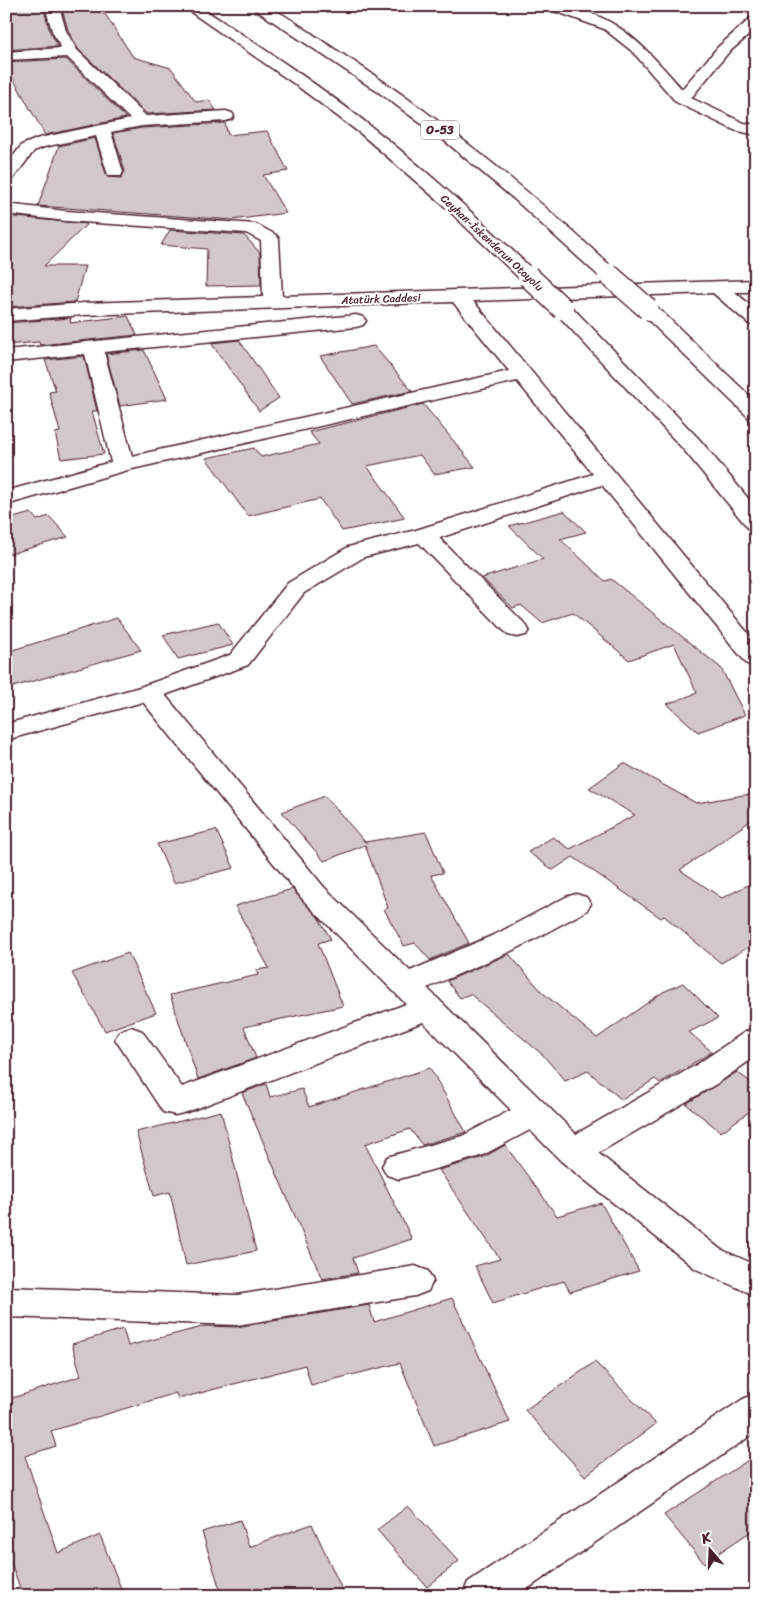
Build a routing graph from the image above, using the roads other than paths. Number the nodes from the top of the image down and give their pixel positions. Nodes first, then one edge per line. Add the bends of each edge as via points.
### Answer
1 (52, 6) edge
2 (190, 6) edge
3 (257, 6) edge
4 (554, 6) edge
5 (756, 21) edge
6 (71, 52) junction
7 (6, 56) edge
8 (682, 99) junction
9 (226, 116) dead end
10 (142, 121) junction
11 (102, 129) junction
12 (756, 130) edge
13 (115, 172) dead end
14 (6, 176) edge
15 (6, 209) edge
16 (756, 286) edge
17 (717, 287) junction
18 (458, 296) junction
19 (273, 304) junction
20 (6, 315) edge
21 (756, 320) edge
22 (356, 321) dead end
23 (93, 347) junction
24 (6, 356) edge
25 (521, 374) junction
26 (756, 414) edge
27 (123, 465) junction
28 (606, 478) junction
29 (6, 498) edge
30 (756, 523) edge
31 (424, 535) junction
32 (517, 630) dead end
33 (756, 659) edge
34 (149, 692) junction
35 (6, 732) edge
36 (576, 904) dead end
37 (405, 986) junction
38 (428, 1008) junction
39 (131, 1040) dead end
40 (756, 1040) edge
41 (534, 1113) junction
42 (574, 1152) junction
43 (398, 1166) dead end
44 (415, 1281) dead end
45 (756, 1281) edge
46 (6, 1302) edge
47 (756, 1411) edge
48 (482, 1596) edge

1 - 6 main road via 58,31
2 - 30 main road, Ceyhan-İskenderun Otoyolu, bridge via 367,131 483,231 563,309 692,445
3 - 26 main road, O-53, bridge via 427,120 550,219
4 - 8 main road via 608,26 638,50
5 - 8 main road via 723,50
6 - 7 main road
6 - 10 main road
8 - 12 main road via 740,127
9 - 10 main road
10 - 11 main road
11 - 13 main road
11 - 14 main road via 28,148
15 - 19 main road via 250,228 270,239
16 - 17 main road, Atatürk Caddesi
17 - 18 main road, Atatürk Caddesi
17 - 21 main road
18 - 19 main road, Atatürk Caddesi
18 - 25 main road
19 - 20 main road, Atatürk Caddesi via 84,309
22 - 23 main road
23 - 24 main road
23 - 27 main road
25 - 27 main road
25 - 28 main road
27 - 29 main road
28 - 31 main road
28 - 33 main road
31 - 32 main road
31 - 34 main road via 356,552 296,588 239,660
34 - 35 main road
34 - 37 main road via 314,894
36 - 37 main road via 507,942
37 - 38 main road
38 - 39 main road via 175,1103
38 - 41 main road
40 - 42 main road via 707,1074
41 - 42 main road
41 - 43 main road via 471,1146
42 - 45 main road via 708,1258
44 - 46 main road via 237,1310
47 - 48 main road

